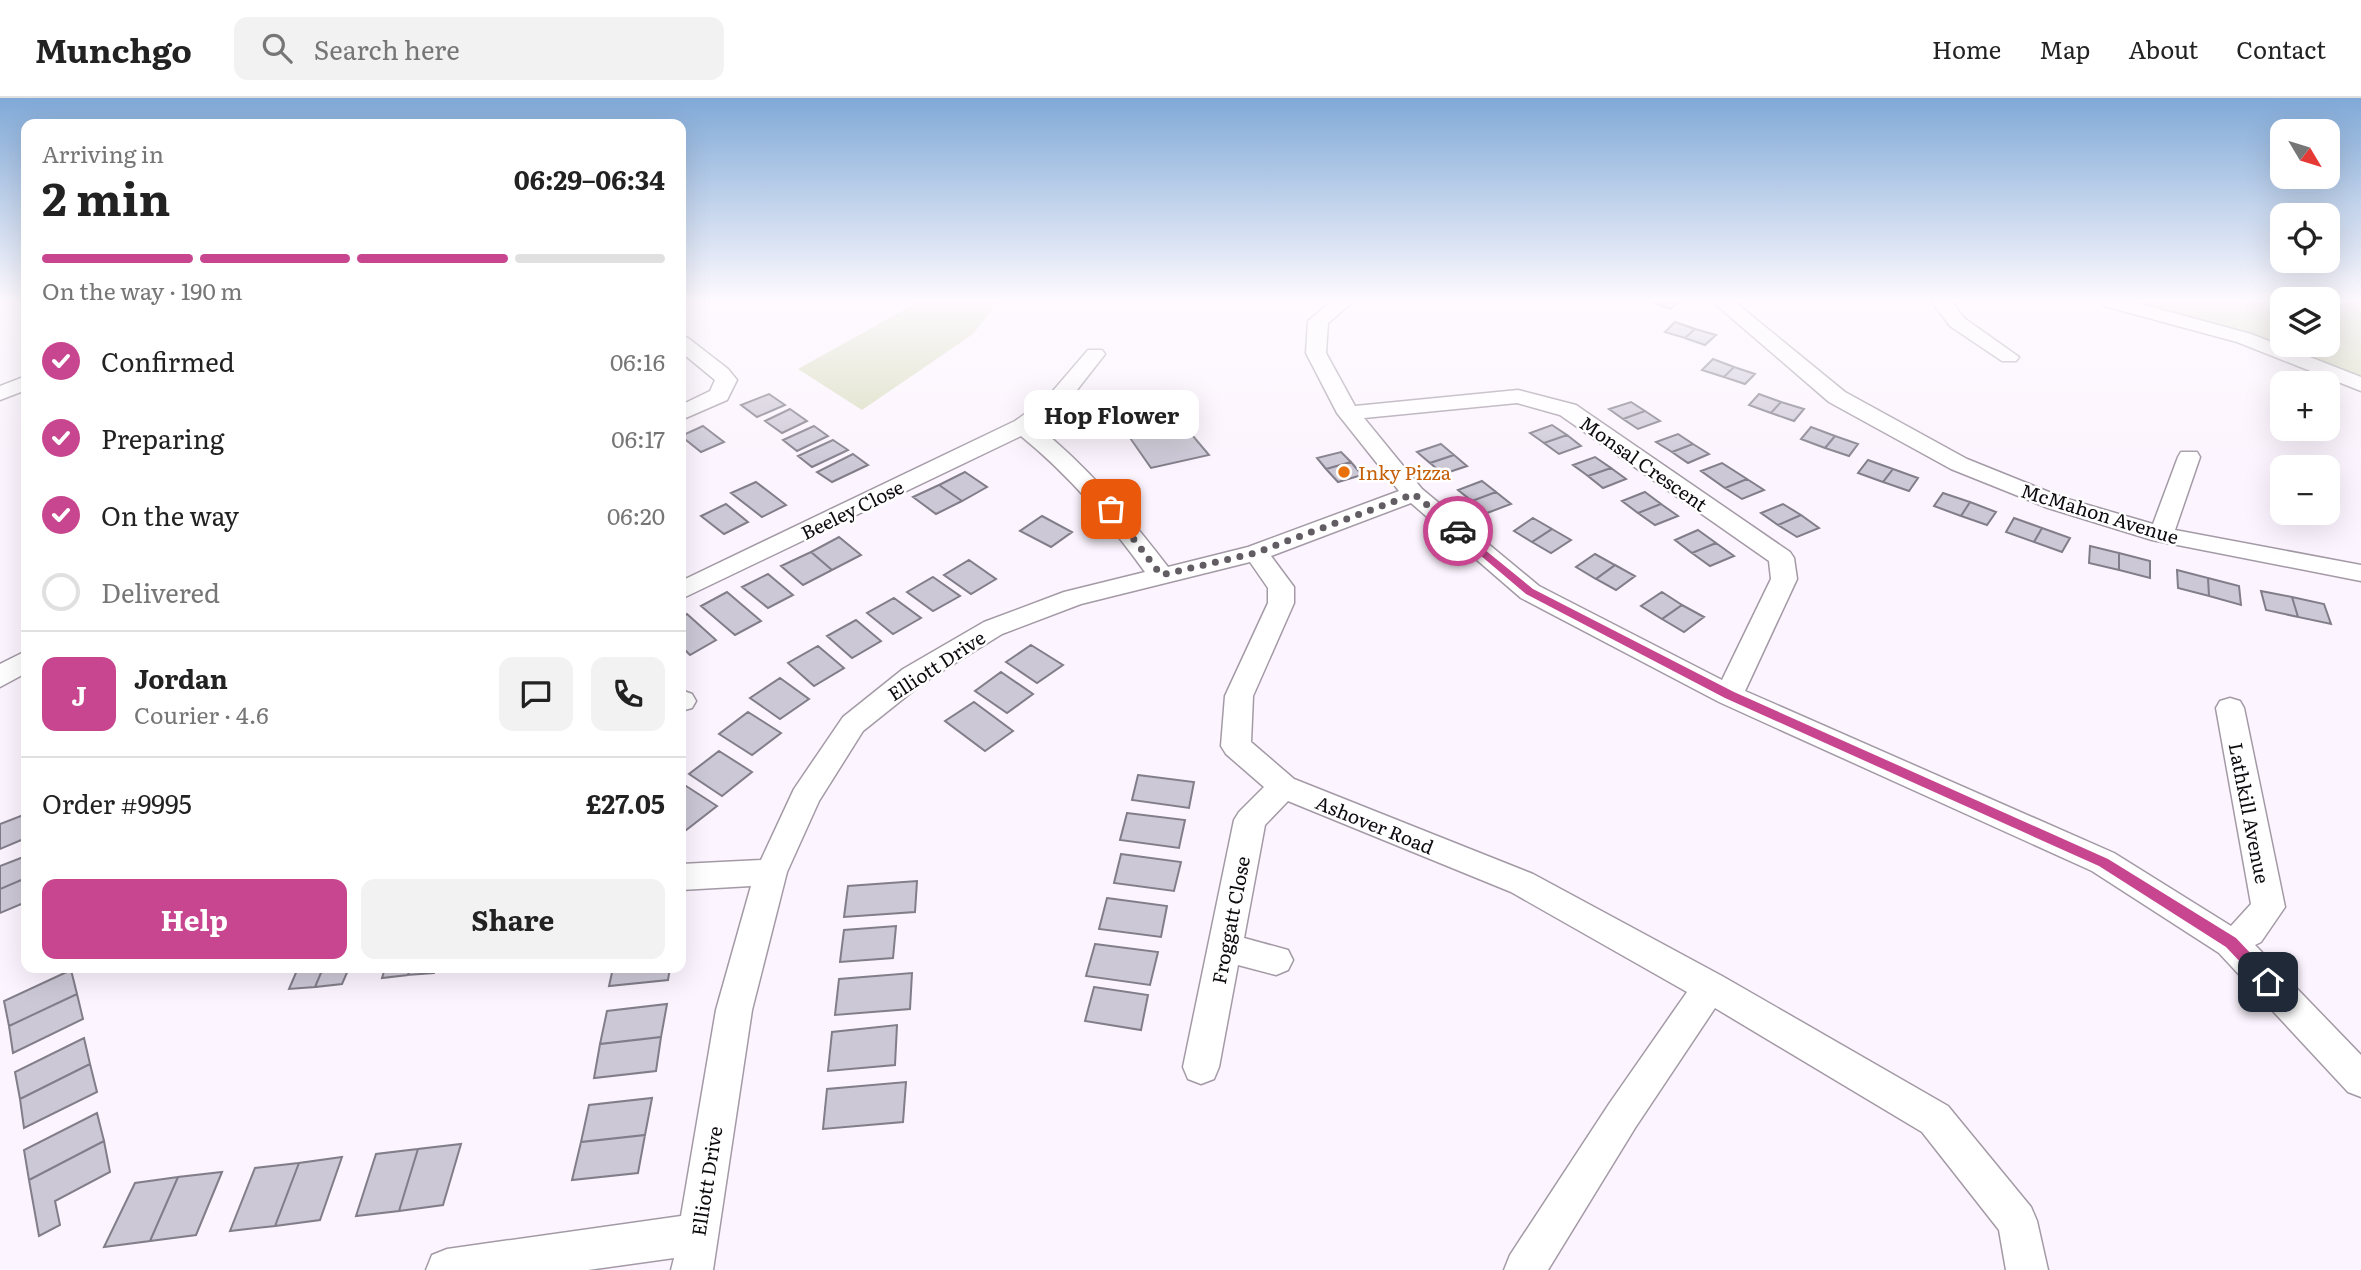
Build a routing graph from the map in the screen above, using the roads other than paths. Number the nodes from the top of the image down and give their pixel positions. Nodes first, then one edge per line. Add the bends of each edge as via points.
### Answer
1 (700, 357) edge
2 (1094, 357) edge
3 (1317, 357) edge
4 (1789, 357) edge
5 (2290, 357) edge
6 (21, 384) edge
7 (2361, 386) edge
8 (0, 394) edge
9 (686, 411) edge
10 (1348, 413) junction
11 (1023, 426) junction
12 (2189, 457) dead end
13 (1414, 494) junction
14 (2161, 535) junction
15 (1255, 553) junction
16 (2361, 573) edge
17 (1161, 575) junction
18 (686, 589) edge
19 (0, 649) edge
20 (21, 658) edge
21 (21, 663) edge
22 (0, 677) edge
23 (1730, 695) junction
24 (2230, 708) dead end
25 (1283, 787) junction
26 (771, 872) junction
27 (686, 877) edge
28 (2231, 943) junction
29 (1224, 947) junction
30 (1276, 960) dead end
31 (1710, 987) junction
32 (1201, 1067) dead end
33 (2361, 1080) edge
34 (694, 1252) edge
35 (447, 1270) edge
36 (1525, 1270) edge
37 (2027, 1270) edge

1 - 9 street via 726,380 719,396
2 - 11 street, Beeley Close via 1054,404
3 - 10 street
4 - 14 street, McMahon Avenue via 1837,397 1959,464 2056,503
5 - 7 street
6 - 8 street
10 - 13 street
10 - 23 street, Monsal Crescent via 1518,396 1568,410 1781,558 1784,579
11 - 17 street via 1066,461 1111,509
11 - 18 street, Beeley Close
12 - 14 street
13 - 15 street, Elliott Drive
13 - 23 street via 1530,592
14 - 16 street, McMahon Avenue
15 - 17 street, Elliott Drive
15 - 25 street, Ashover Road via 1281,587 1282,603 1239,696 1236,746
17 - 26 street, Elliott Drive via 1073,598 993,628 913,676 853,724 805,797
19 - 20 street
21 - 22 street
23 - 28 street via 2104,862
24 - 28 street, Lathkill Avenue via 2268,907 2249,932
25 - 29 street, Froggatt Close via 1250,820
25 - 31 street, Ashover Road via 1522,883
26 - 27 street
26 - 34 street, Elliott Drive via 734,1010
28 - 33 street
29 - 30 street
29 - 32 street, Froggatt Close
31 - 36 street
31 - 37 street, Ashover Road via 1935,1119 2017,1221
34 - 35 street

